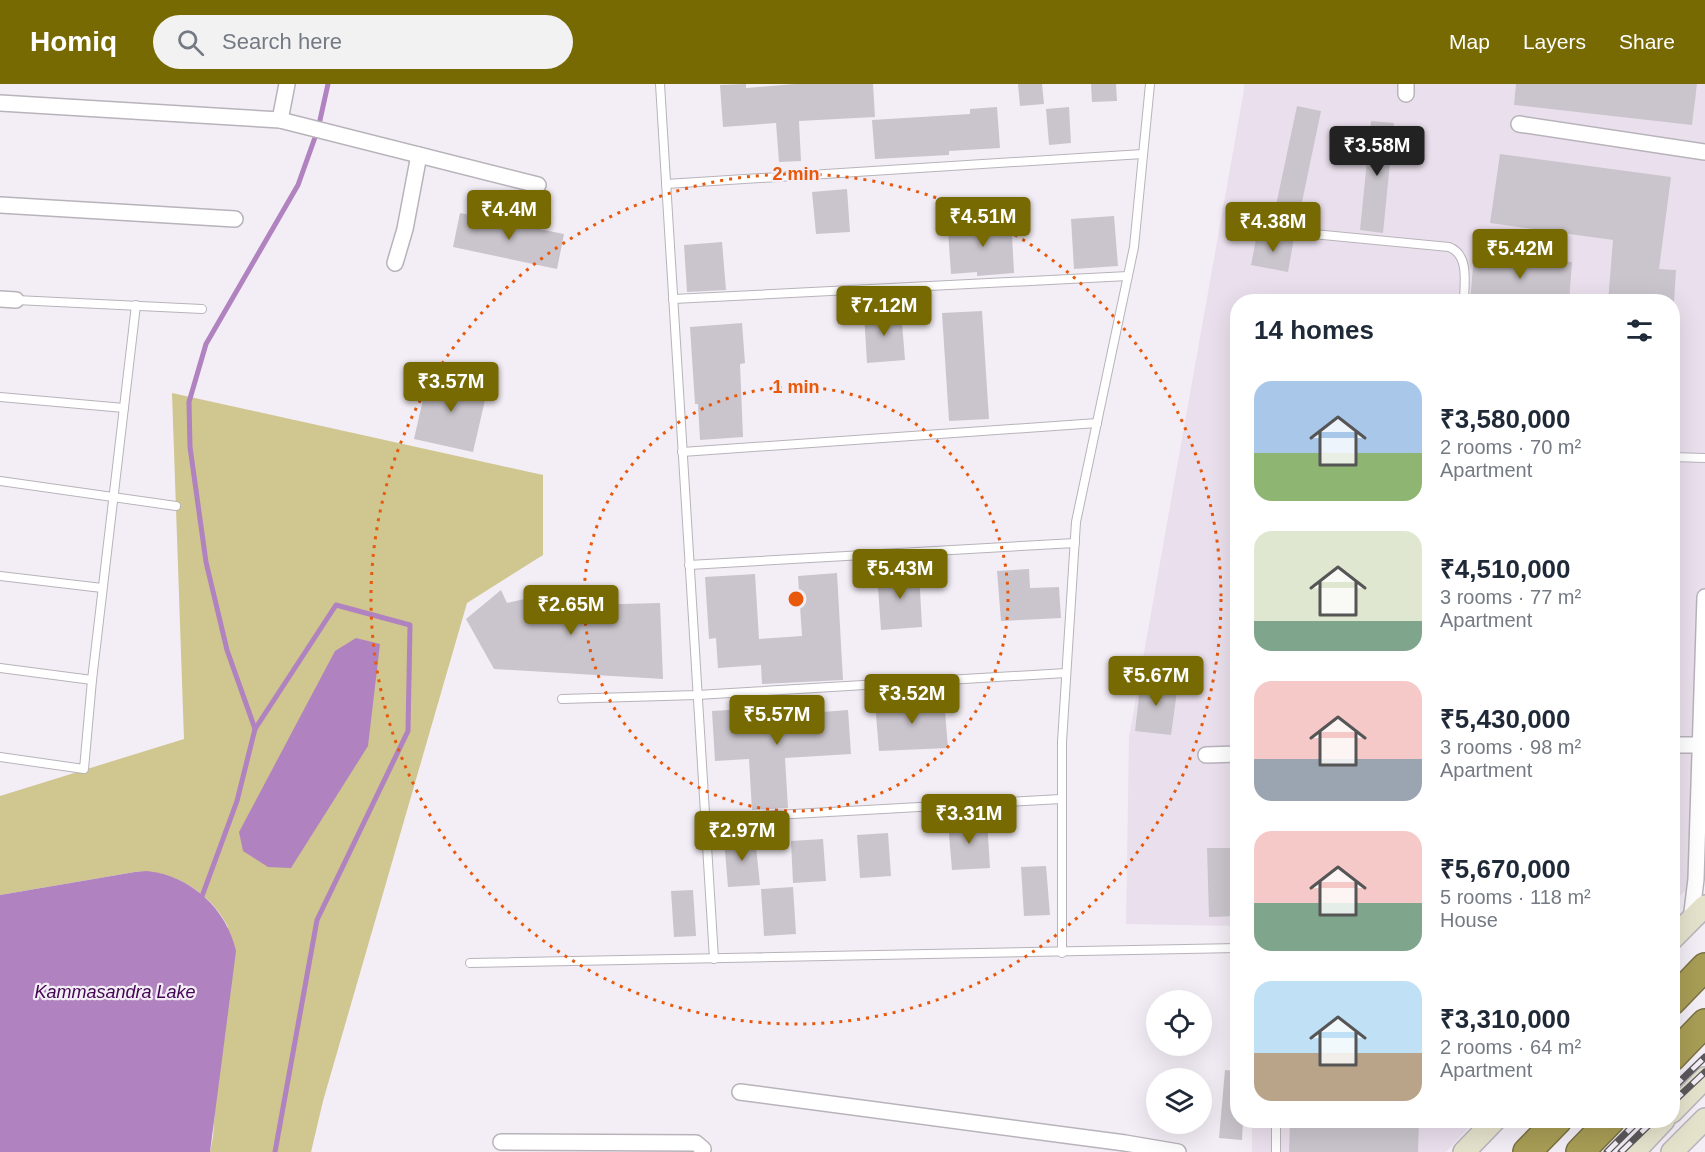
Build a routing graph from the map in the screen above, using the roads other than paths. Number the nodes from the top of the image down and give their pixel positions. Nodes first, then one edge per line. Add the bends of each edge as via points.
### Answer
1 (287, 84) edge
2 (660, 84) edge
3 (1150, 84) edge
4 (0, 103) edge
5 (280, 120) junction
6 (1519, 124) dead end
7 (1705, 152) edge
8 (1143, 154) junction
9 (419, 155) junction
10 (666, 184) junction
11 (538, 185) dead end
12 (0, 205) edge
13 (235, 219) dead end
14 (1260, 229) dead end
15 (395, 263) dead end
16 (1128, 276) junction
17 (1464, 294) edge
18 (0, 298) edge
19 (673, 299) junction
20 (16, 300) joint
21 (136, 305) junction
22 (202, 309) dead end
23 (0, 397) edge
24 (124, 408) junction
25 (1097, 423) junction
26 (682, 452) junction
27 (1680, 457) edge
28 (1705, 458) edge
29 (0, 481) edge
30 (113, 498) junction
31 (176, 506) dead end
32 (1075, 543) junction
33 (689, 565) junction
34 (0, 576) edge
35 (102, 588) junction
36 (1705, 597) edge
37 (0, 668) edge
38 (1066, 673) junction
39 (92, 680) junction
40 (697, 695) junction
41 (562, 699) dead end
42 (1680, 745) edge
43 (1700, 745) junction
44 (1230, 754) edge
45 (1206, 755) dead end
46 (0, 758) edge
47 (1061, 799) junction
48 (705, 819) junction
49 (1698, 914) edge
50 (1680, 931) edge
51 (1230, 948) edge
52 (1062, 953) junction
53 (714, 959) junction
54 (470, 963) dead end
55 (1705, 967) edge
56 (1680, 993) edge
57 (1705, 1078) edge
58 (740, 1092) dead end
59 (1680, 1104) edge
60 (1705, 1119) edge
61 (1276, 1128) edge
62 (1487, 1128) edge
63 (1550, 1128) edge
64 (1603, 1128) edge
65 (1657, 1128) edge
66 (1663, 1128) edge
67 (501, 1142) dead end
68 (1124, 1148) edge
69 (1673, 1151) edge
70 (702, 1152) edge
71 (1178, 1152) edge
72 (1276, 1152) edge
73 (1464, 1152) edge
74 (1527, 1152) edge
75 (1580, 1152) edge
76 (1634, 1152) edge

1 - 5 street
2 - 10 lane
3 - 8 lane
4 - 5 street
5 - 9 street
6 - 7 street
8 - 10 lane
8 - 16 lane
9 - 11 street
9 - 15 street
10 - 19 lane
12 - 13 street
14 - 17 lane via 1449,247 1457,252 1465,267
16 - 19 lane
16 - 25 lane
18 - 20 street
19 - 26 lane
20 - 21 lane
21 - 22 lane
21 - 24 lane
23 - 24 lane
24 - 30 lane
25 - 26 lane
25 - 32 lane
26 - 33 lane
27 - 28 lane
29 - 30 lane
30 - 31 lane
30 - 35 lane
32 - 33 lane
32 - 38 lane
33 - 40 lane
34 - 35 lane
35 - 39 lane
36 - 43 street
37 - 39 lane
38 - 40 lane
38 - 47 lane
39 - 46 lane via 84,769
40 - 41 lane
40 - 48 lane
42 - 43 street
43 - 49 street
44 - 45 street
47 - 48 lane
47 - 52 lane
48 - 53 lane
49 - 50 street
51 - 52 lane
52 - 53 lane
53 - 54 lane
55 - 56 highway
57 - 59 street
58 - 68 street
60 - 69 street
61 - 72 lane
62 - 73 street
63 - 74 highway
64 - 75 highway
65 - 76 street
66 - 69 street
67 - 70 street via 696,1143
68 - 71 street

